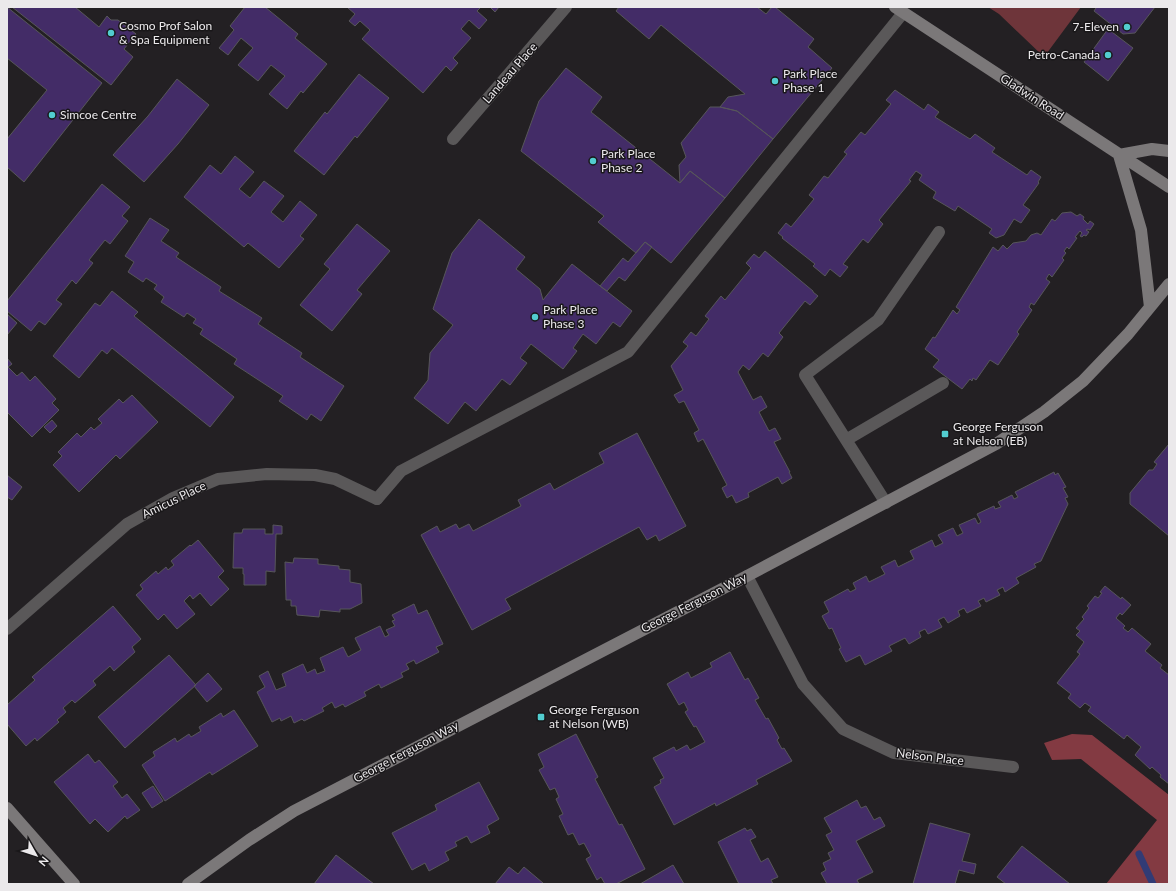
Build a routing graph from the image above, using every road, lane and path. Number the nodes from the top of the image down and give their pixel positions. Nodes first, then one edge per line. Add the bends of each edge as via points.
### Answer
1 (566, 7) edge
2 (899, 10) edge
3 (453, 139) dead end
4 (1169, 151) edge
5 (1119, 155) junction
6 (1169, 187) edge
7 (939, 232) dead end
8 (1169, 284) edge
9 (1150, 307) junction
10 (943, 383) dead end
11 (846, 440) junction
12 (886, 503) junction
13 (747, 576) junction
14 (7, 629) edge
15 (1013, 767) dead end
16 (7, 808) edge
17 (74, 884) edge
18 (188, 884) edge

1 - 3 street, Landeau Place
2 - 5 main road, Gladwin Road
2 - 14 street, Amicus Place via 628,352 401,471 377,499 334,479 315,475 268,474 218,479 173,498 127,524
4 - 5 main road via 1152,149
5 - 6 main road, Gladwin Road
5 - 9 main road via 1141,230
7 - 11 street via 878,320 805,375
8 - 9 main road, George Ferguson Way
9 - 12 main road, George Ferguson Way via 1083,381 1044,412 996,444
10 - 11 street
11 - 12 street
12 - 13 main road, George Ferguson Way
13 - 15 street, Nelson Place via 803,684 843,729 894,753
13 - 18 main road, George Ferguson Way via 294,811
16 - 17 main road

